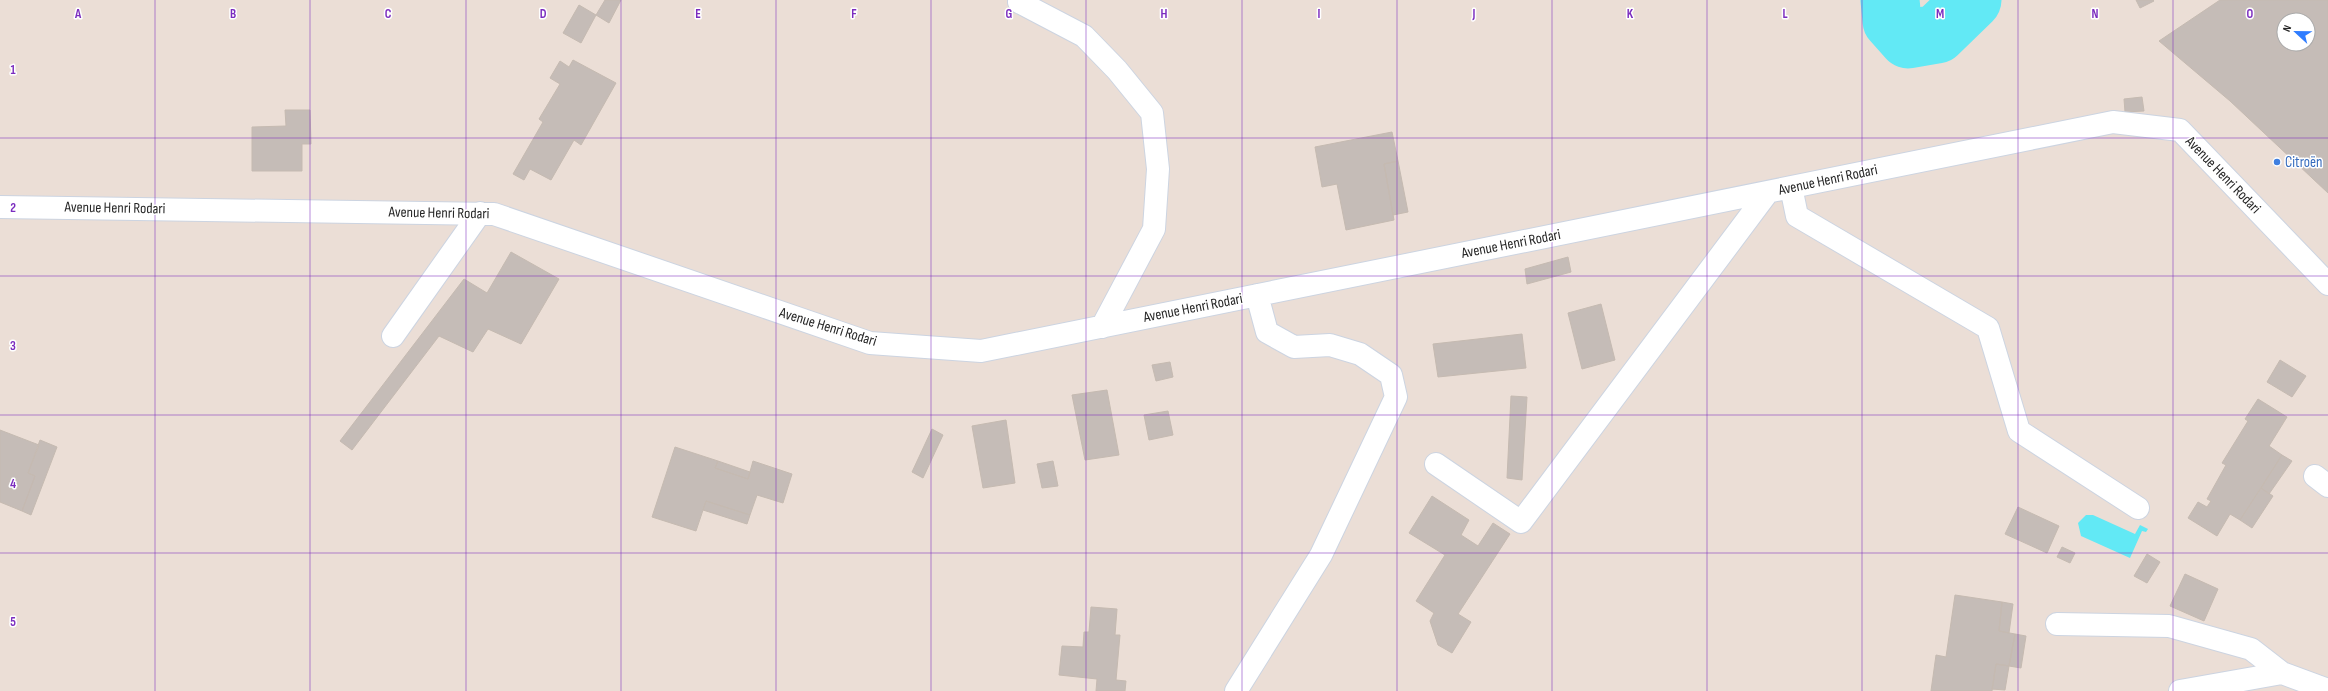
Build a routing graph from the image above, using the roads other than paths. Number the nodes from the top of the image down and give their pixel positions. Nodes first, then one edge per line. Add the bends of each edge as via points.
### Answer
1 (1019, 2) dead end
2 (1791, 187) junction
3 (1768, 192) junction
4 (0, 207) edge
5 (480, 213) junction
6 (2328, 284) edge
7 (1257, 295) junction
8 (1102, 327) junction
9 (393, 336) dead end
10 (1436, 464) dead end
11 (2138, 508) dead end
12 (2057, 624) dead end
13 (2282, 673) junction
14 (2328, 690) edge
15 (1236, 691) edge
16 (2180, 691) edge

1 - 8 street via 1084,36 1117,70 1152,114 1158,169 1154,229
2 - 3 street, Avenue Henri Rodari
2 - 6 street, Avenue Henri Rodari via 2113,122 2180,130
2 - 11 street via 1797,216 1988,328 2019,430
3 - 7 street, Avenue Henri Rodari
3 - 10 street via 1521,522
4 - 5 street, Avenue Henri Rodari
5 - 8 street, Avenue Henri Rodari via 494,214 870,343 981,351
5 - 9 street
7 - 8 street, Avenue Henri Rodari
7 - 15 street via 1267,332 1294,347 1330,344 1360,354 1391,375 1396,397 1320,555
12 - 13 street via 2169,626 2251,649
13 - 14 street
13 - 16 street

